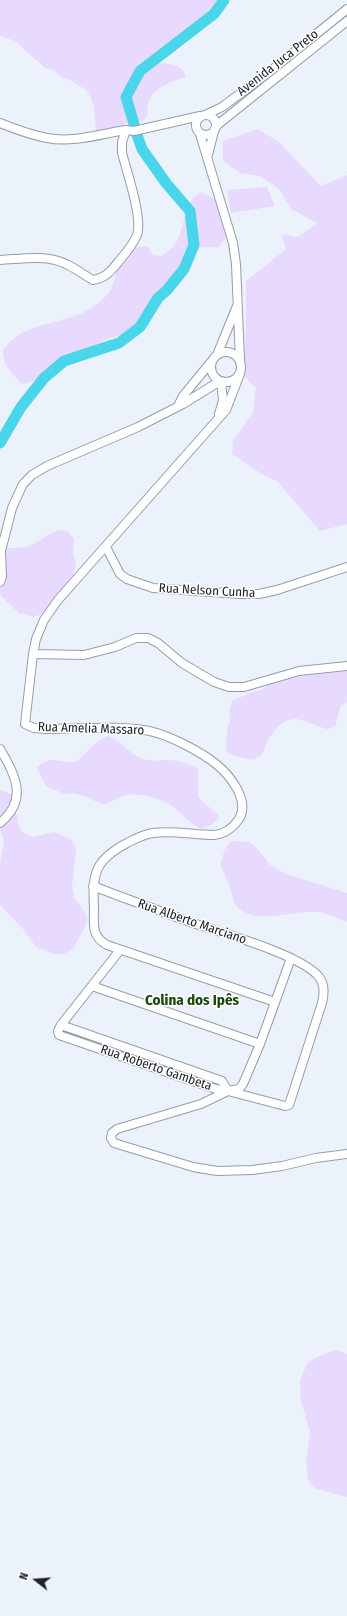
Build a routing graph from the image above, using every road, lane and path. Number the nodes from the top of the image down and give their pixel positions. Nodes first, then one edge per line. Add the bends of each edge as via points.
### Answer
1 (345, 12) edge
2 (346, 24) edge
3 (203, 115) junction
4 (182, 120) junction
5 (0, 123) edge
6 (195, 125) junction
7 (215, 129) junction
8 (126, 130) junction
9 (200, 134) junction
10 (208, 156) junction
11 (0, 260) edge
12 (239, 301) junction
13 (215, 357) junction
14 (240, 360) junction
15 (240, 374) junction
16 (220, 382) junction
17 (178, 406) junction
18 (218, 419) junction
19 (106, 548) junction
20 (347, 567) edge
21 (0, 582) edge
22 (33, 654) junction
23 (347, 666) edge
24 (0, 750) edge
25 (0, 823) edge
26 (93, 886) junction
27 (120, 950) junction
28 (291, 958) junction
29 (92, 986) junction
30 (275, 1002) junction
31 (260, 1044) junction
32 (228, 1091) junction
33 (347, 1154) edge

1 - 2 street
1 - 3 street, Avenida Juca Preto via 222,107
2 - 7 street, Avenida Juca Preto
3 - 4 street, Avenida Juca Preto
3 - 6 street via 197,119
3 - 7 street via 213,117
4 - 6 street
4 - 8 street, Avenida Juca Preto via 134,131
5 - 8 street, Avenida Juca Preto via 48,138 73,139
6 - 9 street
7 - 9 street via 209,135
7 - 10 street
8 - 11 street via 122,153 139,221 138,233 134,243 108,274 101,279 93,280 56,260
9 - 10 street
10 - 12 street via 232,243
12 - 13 street
12 - 14 street
13 - 14 street via 228,352
13 - 16 street via 211,369
13 - 17 street via 183,396
14 - 15 street
15 - 16 street via 233,381
15 - 18 street, Rua Amelia Massaro via 227,406
16 - 17 street
16 - 18 street via 223,400
17 - 21 street via 32,475 23,484 12,508 1,551
18 - 19 street, Rua Amelia Massaro
19 - 20 street, Rua Nelson Cunha via 120,574 153,588 260,594
19 - 22 street, Rua Amelia Massaro via 58,600 44,620
22 - 23 street via 84,655 115,647 136,638 148,638 214,682 230,687 244,687 299,671
22 - 26 street, Rua Amelia Massaro via 25,724 47,729 141,729 158,733 216,764 239,792 243,804 238,820 222,834 153,833 138,837 117,848 105,857 98,868
24 - 25 street via 13,770 18,793 15,804
26 - 27 street via 94,932 99,941
26 - 28 street, Rua Alberto Marciano
27 - 29 street
27 - 30 street
28 - 30 street
28 - 32 street, Rua Alberto Marciano via 318,976 324,992 290,1104 285,1106
29 - 31 street
29 - 32 street, Rua Roberto Gambeta via 61,1025 222,1082
30 - 31 street
31 - 32 street via 240,1089
32 - 33 street via 201,1104 117,1129 111,1138 114,1143 217,1172 282,1166

